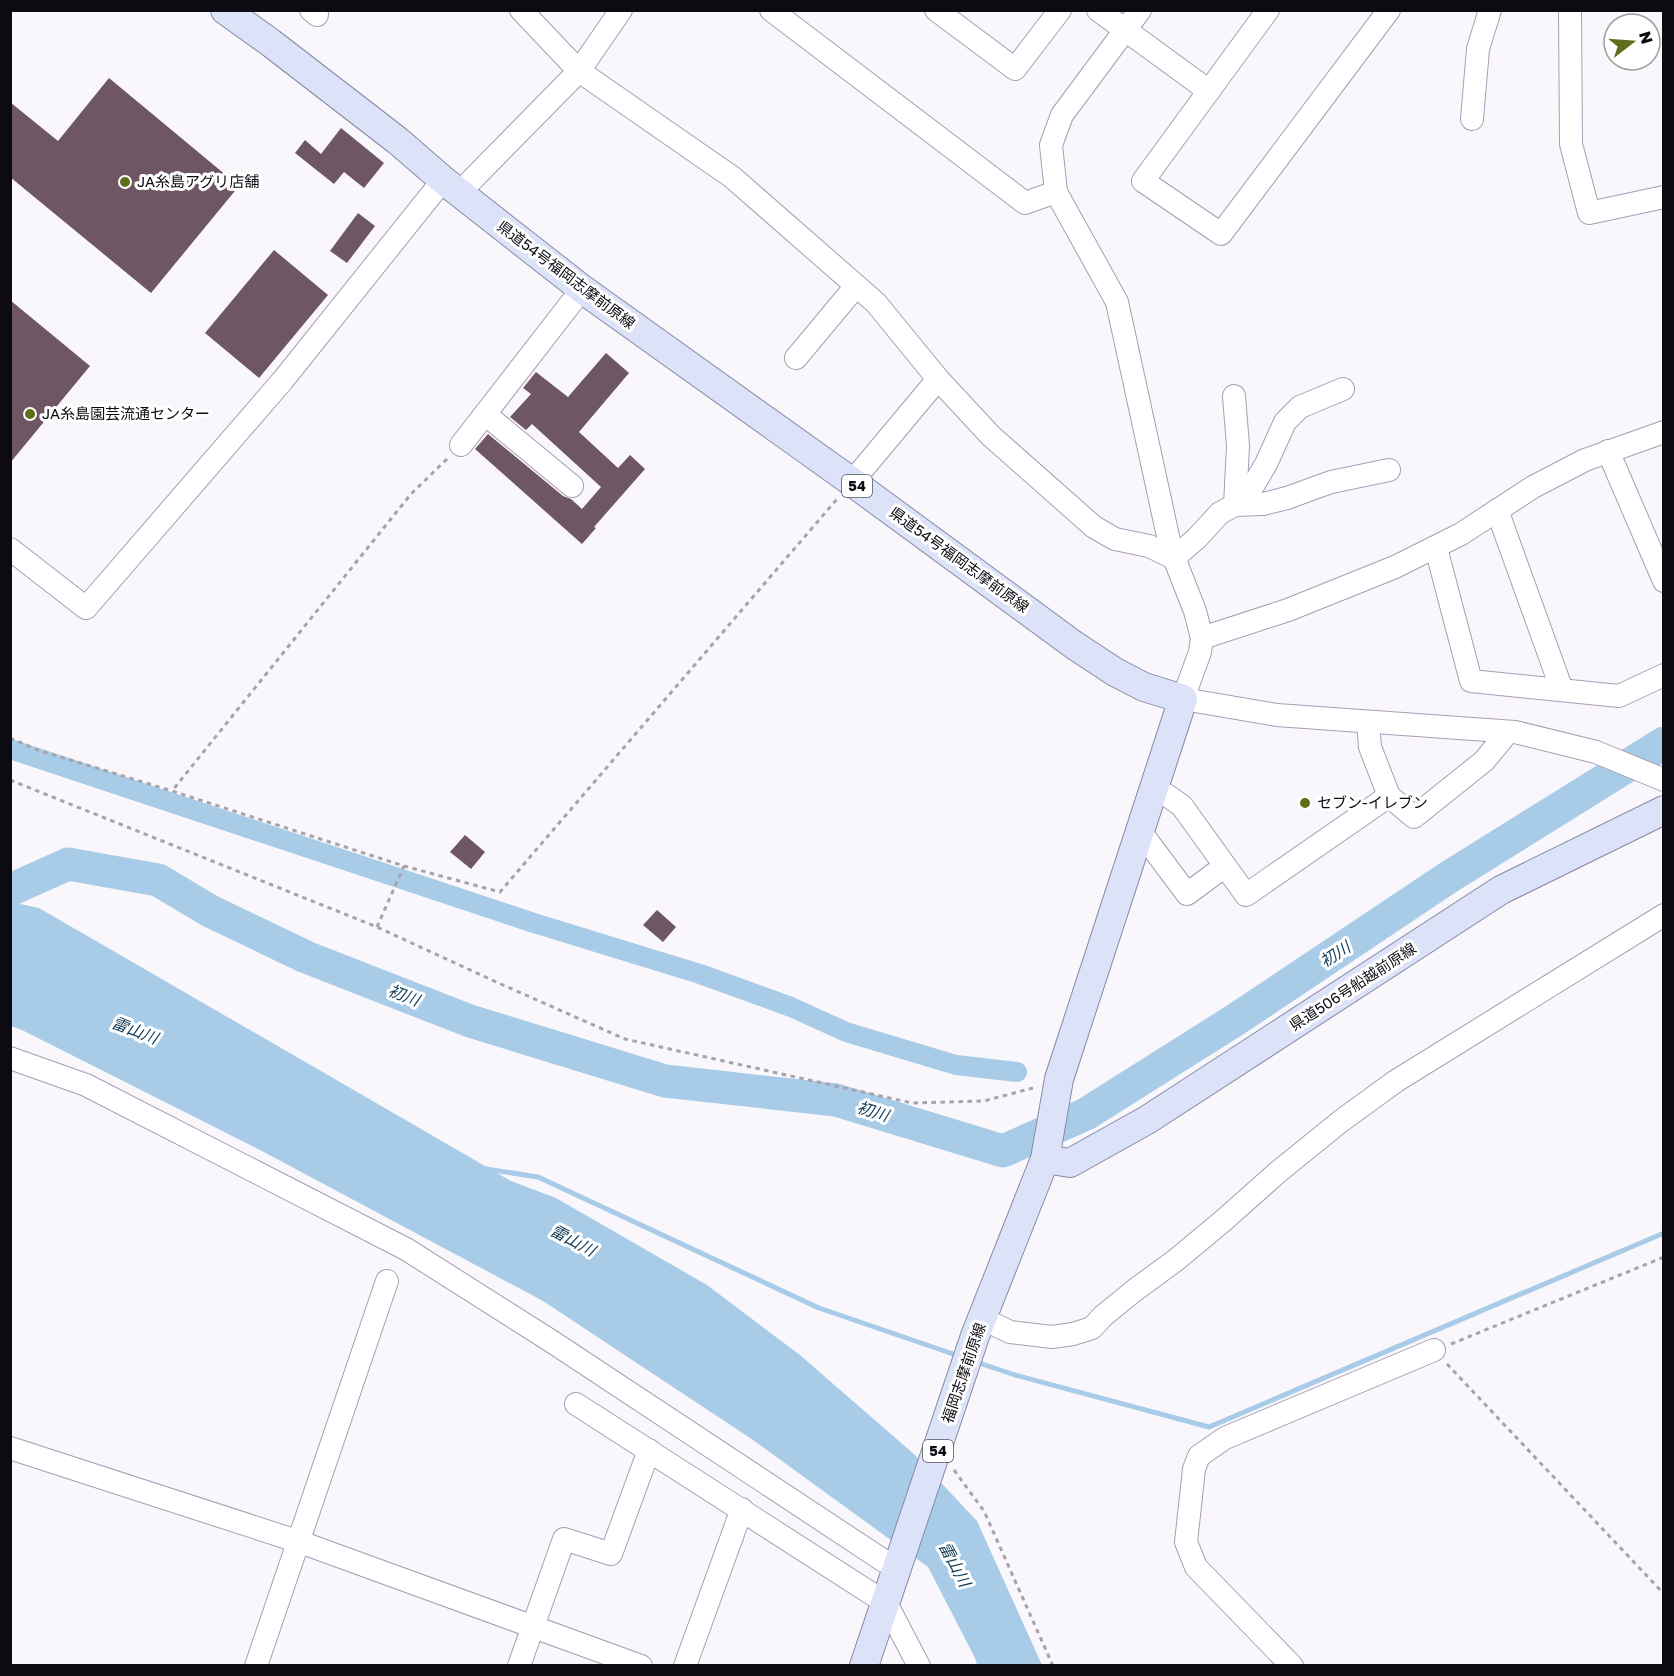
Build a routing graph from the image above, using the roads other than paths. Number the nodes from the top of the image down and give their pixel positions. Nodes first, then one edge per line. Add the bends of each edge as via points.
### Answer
1 (225, 10) edge
2 (521, 10) edge
3 (621, 10) edge
4 (771, 10) edge
5 (936, 10) edge
6 (1060, 10) edge
7 (1098, 10) edge
8 (1140, 10) edge
9 (1268, 10) edge
10 (1389, 10) edge
11 (1490, 10) edge
12 (1570, 10) edge
13 (1125, 30) junction
14 (579, 71) junction
15 (1209, 91) junction
16 (1472, 119) dead end
17 (451, 187) junction
18 (1056, 192) junction
19 (1664, 197) edge
20 (856, 286) junction
21 (582, 289) junction
22 (796, 358) dead end
23 (938, 379) junction
24 (1343, 389) dead end
25 (1234, 396) dead end
26 (485, 414) junction
27 (1664, 432) edge
28 (461, 445) road end
29 (1608, 451) junction
30 (1389, 470) dead end
31 (852, 482) junction
32 (572, 486) dead end
33 (1235, 505) junction
34 (1497, 510) junction
35 (1436, 548) junction
36 (10, 549) edge
37 (1174, 558) junction
38 (1664, 581) edge
39 (1202, 638) junction
40 (1664, 675) edge
41 (1562, 690) junction
42 (1183, 699) junction
43 (1368, 723) junction
44 (1511, 732) junction
45 (1664, 780) edge
46 (1153, 789) junction
47 (1389, 796) junction
48 (1664, 810) edge
49 (1140, 831) junction
50 (1225, 866) junction
51 (1664, 915) edge
52 (10, 1058) edge
53 (1045, 1159) junction
54 (387, 1281) dead end
55 (979, 1328) junction
56 (1434, 1350) road end
57 (576, 1404) dead end
58 (10, 1448) edge
59 (649, 1450) junction
60 (742, 1509) junction
61 (300, 1542) junction
62 (897, 1564) junction
63 (886, 1603) junction
64 (534, 1628) junction
65 (256, 1665) edge
66 (519, 1665) edge
67 (641, 1665) edge
68 (685, 1665) edge
69 (864, 1665) edge
70 (919, 1665) edge
71 (1292, 1665) edge

1 - 17 main road, 県道54号福岡志摩前原線 / 54 via 398,141
2 - 14 street
3 - 14 street
4 - 18 street via 1025,204
5 - 6 street via 1015,69
7 - 13 street
8 - 13 street
9 - 15 street
10 - 15 street via 1221,234 1143,181
11 - 16 street via 1478,49
12 - 19 street via 1570,144 1589,213
13 - 15 street
13 - 18 street via 1062,115 1051,145
14 - 17 street
14 - 20 street via 732,177
17 - 21 main road, 県道54号福岡志摩前原線 / 54
17 - 36 street via 86,608
18 - 37 street via 1117,302
20 - 22 street
20 - 23 street via 876,303
21 - 26 street
21 - 31 main road, 県道54号福岡志摩前原線 / 54
23 - 31 street
23 - 37 street via 991,436 1094,527 1115,539 1149,546
24 - 33 street via 1300,407 1285,422 1253,486
25 - 33 street via 1238,446
26 - 28 street
26 - 32 street
27 - 29 street
29 - 34 street via 1575,465
29 - 38 street
30 - 33 street via 1331,482 1263,504
31 - 42 main road, 県道54号福岡志摩前原線 / 54 via 1082,651 1144,687
33 - 37 street via 1220,513
34 - 35 street
34 - 41 street
35 - 39 street via 1288,610
35 - 41 street via 1471,681
37 - 39 street
39 - 42 street
40 - 41 street via 1619,696
42 - 43 street via 1277,715
42 - 46 main road, 54
43 - 44 street
43 - 47 street via 1370,747
44 - 45 street via 1596,752
44 - 47 street via 1484,761 1414,817
46 - 49 main road, 54
46 - 50 street via 1182,806
47 - 50 street via 1246,895
48 - 53 main road, 県道506号船越前原線 via 1501,890 1147,1120 1070,1163
49 - 50 street via 1187,894
49 - 53 main road, 福岡志摩前原線 / 54 via 1059,1079
51 - 55 street via 1396,1081 1278,1172 1092,1328 1052,1337
52 - 62 street via 86,1085 406,1249 884,1561
53 - 55 main road, 福岡志摩前原線 / 54
54 - 61 street
55 - 62 main road, 福岡志摩前原線 / 54
56 - 71 street via 1225,1438 1199,1456 1194,1469 1186,1542 1196,1566
57 - 59 street
58 - 61 street
59 - 60 street
59 - 64 street via 611,1554 564,1539
60 - 63 street
60 - 68 street
61 - 64 street
61 - 65 street
62 - 63 main road, 福岡志摩前原線 / 54
63 - 69 main road, 福岡志摩前原線 / 54
63 - 70 street
64 - 66 street
64 - 67 street

